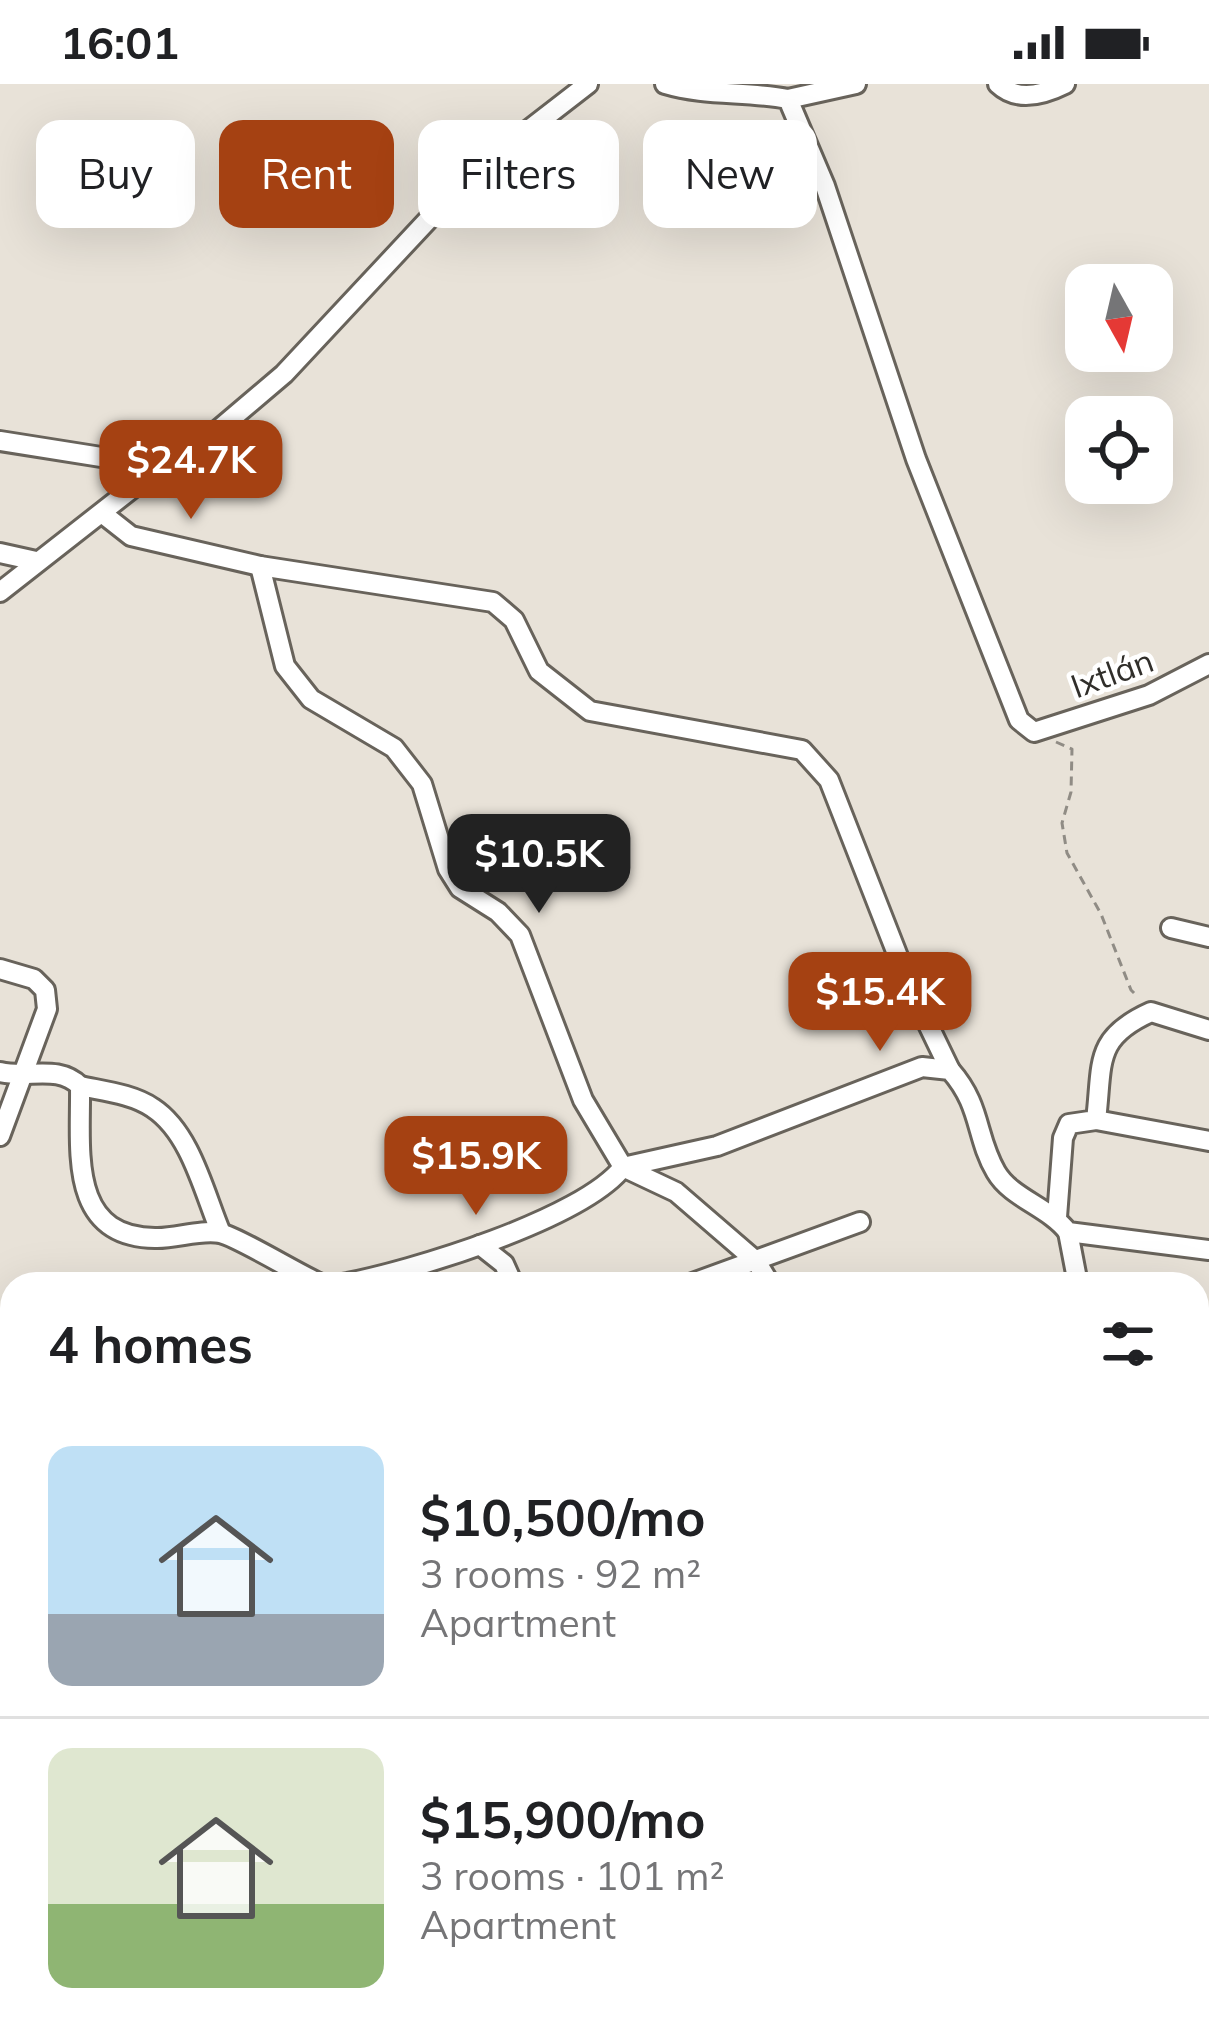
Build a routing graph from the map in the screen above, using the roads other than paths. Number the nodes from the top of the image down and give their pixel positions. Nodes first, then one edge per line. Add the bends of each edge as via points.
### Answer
1 (664, 84) edge
2 (856, 84) edge
3 (998, 84) edge
4 (1065, 84) edge
5 (582, 86) edge
6 (788, 99) junction
7 (0, 441) edge
8 (148, 476) junction
9 (103, 514) junction
10 (0, 553) edge
11 (36, 561) junction
12 (260, 566) junction
13 (0, 592) edge
14 (1209, 664) edge
15 (1171, 928) dead end
16 (1209, 937) edge
17 (0, 969) edge
18 (1209, 1030) edge
19 (950, 1070) junction
20 (0, 1072) edge
21 (20, 1077) junction
22 (80, 1086) junction
23 (1209, 1117) edge
24 (1096, 1120) junction
25 (0, 1136) edge
26 (1207, 1140) edge
27 (623, 1167) junction
28 (860, 1222) dead end
29 (1062, 1224) junction
30 (221, 1233) junction
31 (480, 1245) junction
32 (1209, 1250) edge
33 (756, 1262) junction
34 (297, 1272) edge
35 (401, 1272) edge
36 (508, 1272) edge
37 (726, 1272) edge
38 (762, 1272) edge
39 (1075, 1272) edge

1 - 6 street
2 - 6 street
3 - 4 street via 1028,96
5 - 8 street via 469,176 284,374
6 - 14 street, Ixtlán via 1019,720 1034,732 1150,695
7 - 8 street via 120,460
8 - 9 street
9 - 11 street
9 - 12 street via 131,536
10 - 11 street
11 - 13 street
12 - 19 street via 493,602 514,620 539,671 590,711 802,750 829,780
12 - 27 street via 285,666 311,699 394,748 422,784 460,888 520,935 583,1100
15 - 16 street
17 - 21 street via 46,989 47,1009
18 - 24 street via 1151,1012 1124,1024 1104,1056
19 - 27 street via 922,1067 717,1146
19 - 29 street via 968,1090 996,1173
20 - 21 street
21 - 22 street via 49,1072
21 - 25 street
22 - 30 street via 154,1108 185,1145
22 - 30 street via 82,1185 93,1211 107,1225 150,1239
23 - 26 street
24 - 26 street
24 - 29 street via 1069,1124 1064,1138
27 - 31 street via 610,1183
27 - 33 street via 676,1192
28 - 33 street
29 - 32 street
29 - 39 street
30 - 34 street
31 - 35 street
31 - 36 street
33 - 37 street
33 - 38 street

